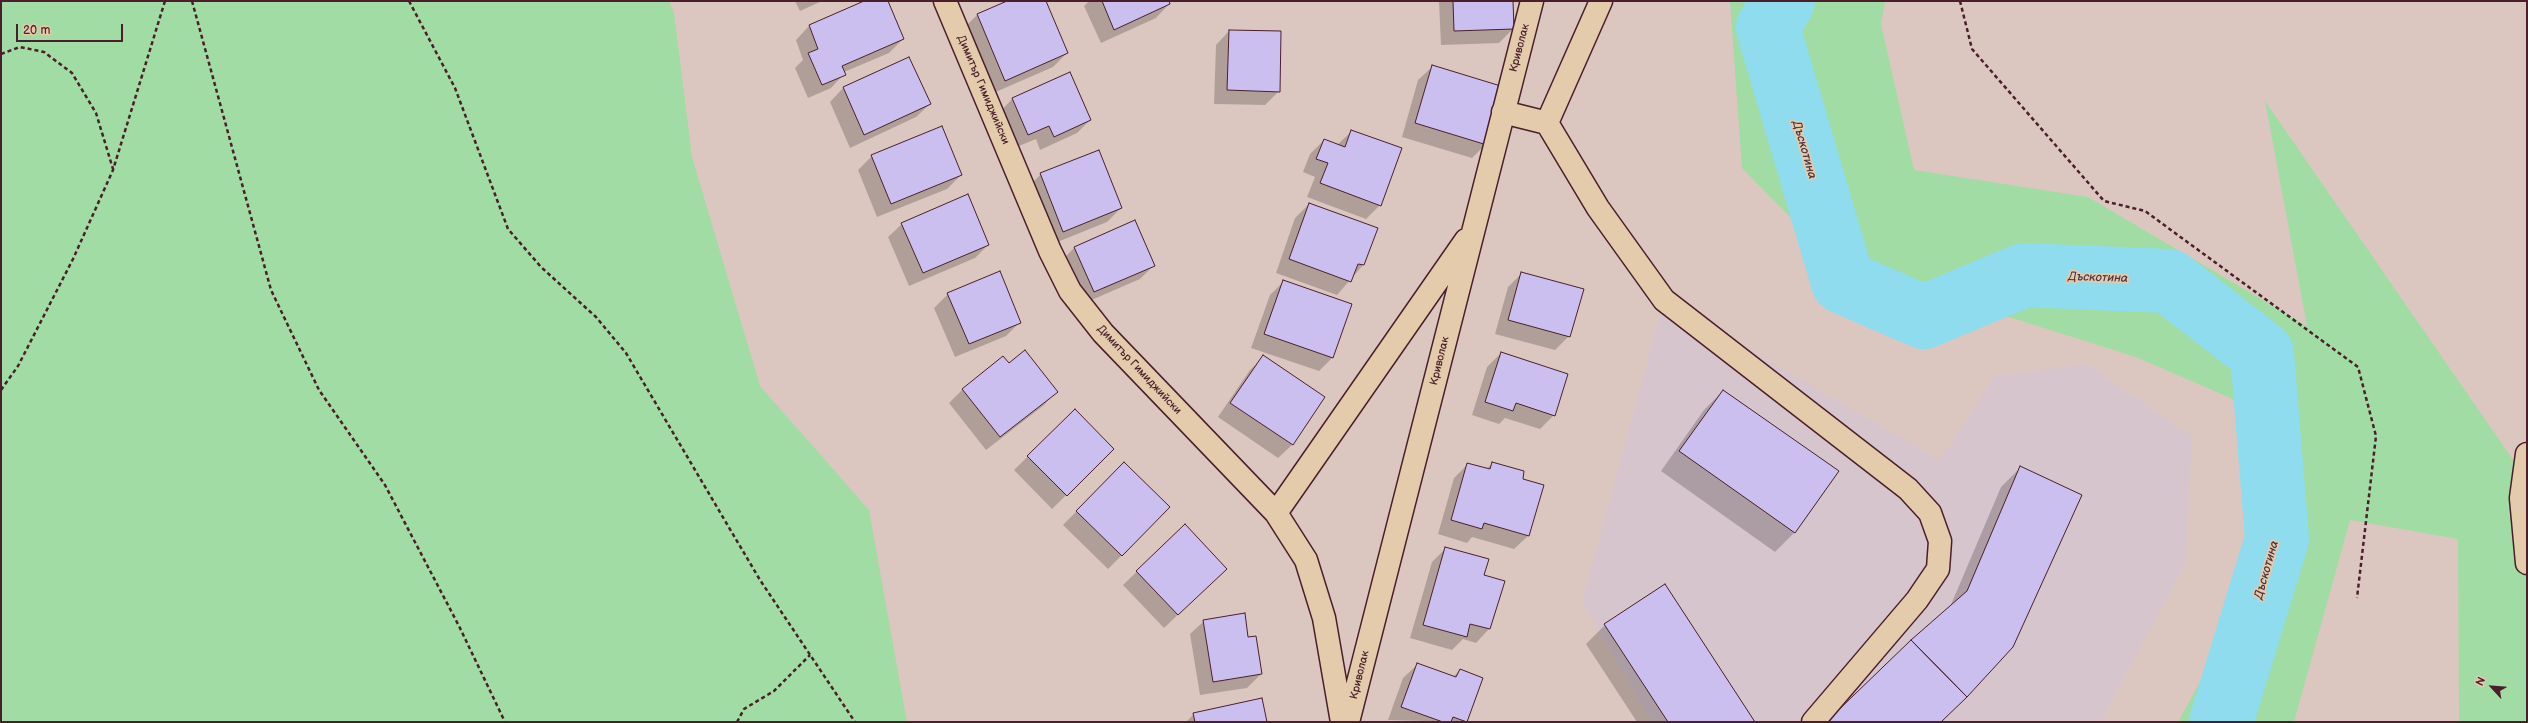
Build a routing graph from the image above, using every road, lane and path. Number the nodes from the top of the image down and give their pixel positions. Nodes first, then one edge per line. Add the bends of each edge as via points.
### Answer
1 (165, 1) edge
2 (192, 1) edge
3 (409, 1) edge
4 (946, 1) edge
5 (1532, 1) edge
6 (1601, 1) edge
7 (1960, 1) edge
8 (1, 54) edge
9 (1503, 112) junction
10 (1547, 123) junction
11 (113, 170) junction
12 (1473, 229) junction
13 (1, 390) edge
14 (2527, 454) edge
15 (1276, 513) junction
16 (2527, 563) edge
17 (2357, 598) dead end
18 (810, 655) junction
19 (505, 722) edge
20 (737, 722) edge
21 (855, 722) edge
22 (1342, 722) edge
23 (1348, 722) edge
24 (1813, 722) edge

1 - 11 path
2 - 19 path via 271,290 319,390 385,485 459,626
3 - 18 path via 434,43 455,88 508,229 541,267 596,317 626,353 760,580
4 - 15 street, Димитър Гимиджийски via 1050,251 1070,291 1103,334
5 - 9 street, Криволак
6 - 10 street
7 - 17 path via 1972,49 2104,201 2145,211 2358,367 2376,436
8 - 11 path via 20,47 44,52 72,73 96,113
9 - 10 street
9 - 12 street, Криволак
10 - 24 street via 1598,208 1664,300 1908,489 1930,513 1940,541 1938,569 1917,600
11 - 13 path via 73,259 18,366
12 - 15 street
12 - 23 street, Криволак
14 - 16 street via 2520,498
15 - 22 street, Димитър Гимиджийски via 1306,560 1324,618
18 - 20 path via 774,691 744,709
18 - 21 path

